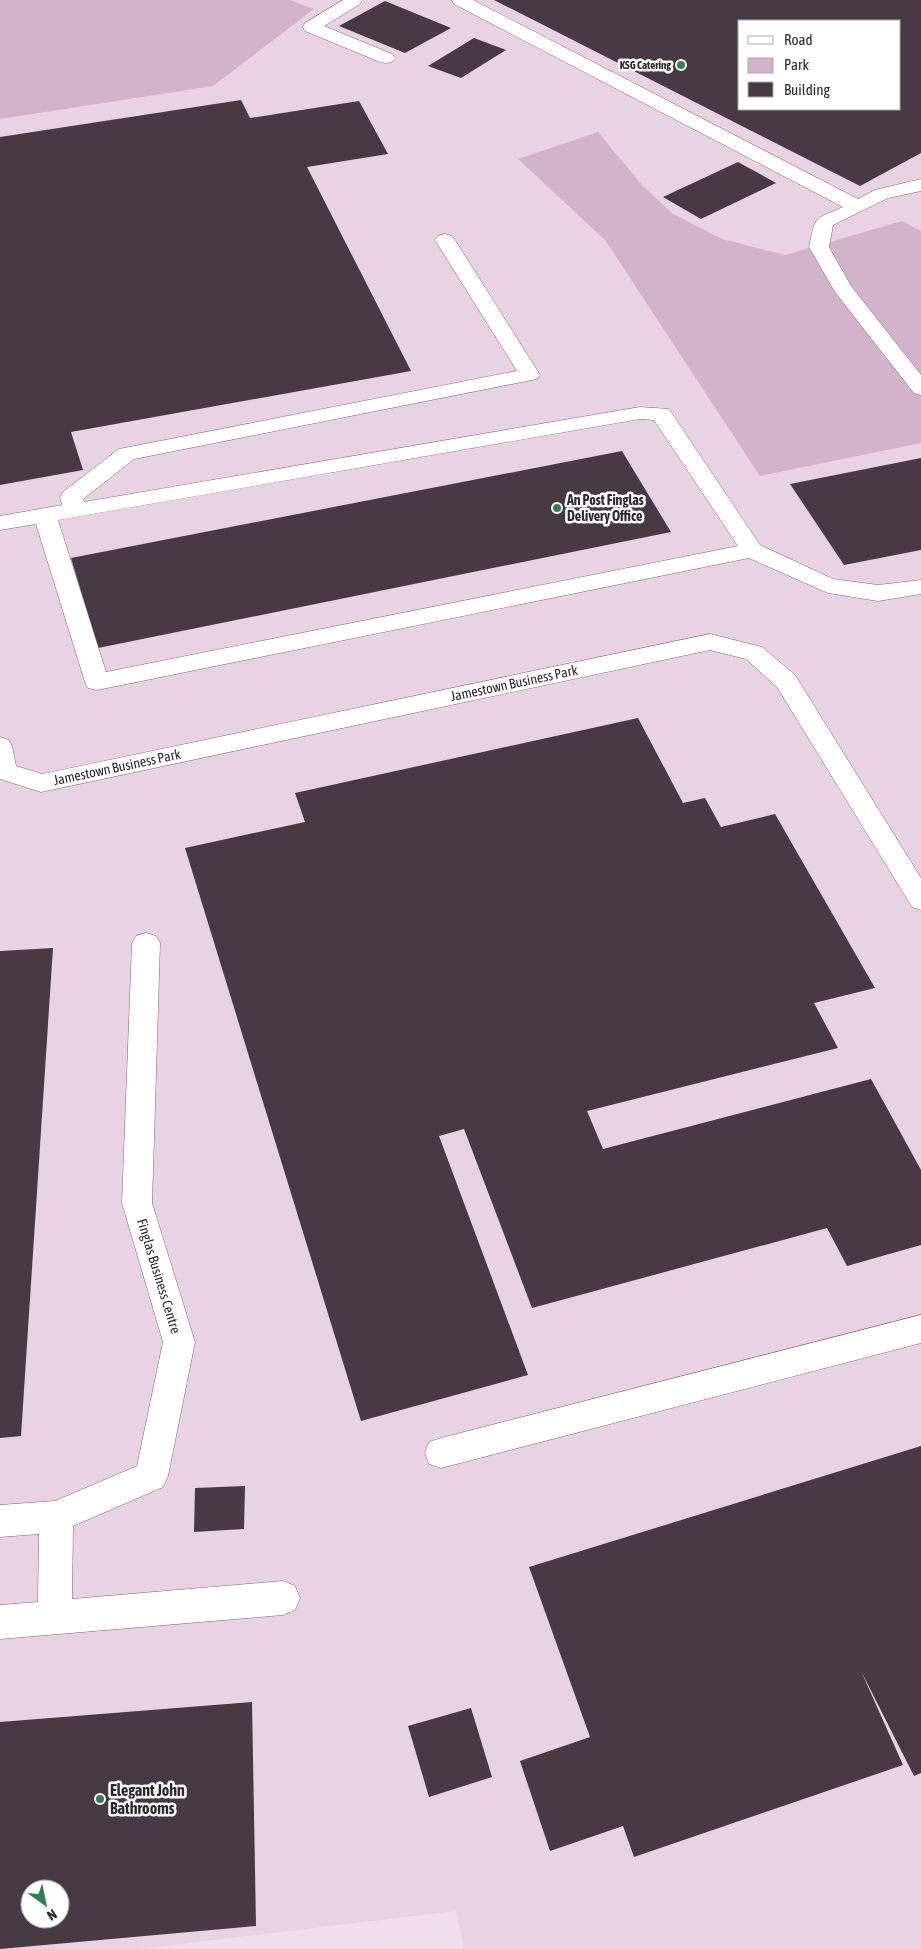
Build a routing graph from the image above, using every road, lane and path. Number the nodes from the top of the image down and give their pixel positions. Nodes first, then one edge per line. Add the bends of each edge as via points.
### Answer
1 (354, 0) edge
2 (460, 0) edge
3 (386, 58) dead end
4 (921, 185) edge
5 (858, 207) junction
6 (445, 240) dead end
7 (921, 389) edge
8 (75, 510) junction
9 (45, 515) junction
10 (0, 523) edge
11 (752, 550) junction
12 (921, 587) edge
13 (0, 746) edge
14 (3, 773) edge
15 (921, 900) edge
16 (146, 944) dead end
17 (921, 1329) edge
18 (441, 1453) dead end
19 (56, 1517) junction
20 (0, 1521) edge
21 (283, 1598) dead end
22 (55, 1618) junction
23 (0, 1622) edge

1 - 3 street via 311,27
2 - 5 street
4 - 5 street via 882,194
5 - 7 street via 824,222 819,247 842,288
6 - 8 street via 530,375 127,454 71,496
8 - 9 street
8 - 11 street via 640,412 661,414
9 - 10 street
9 - 11 street via 97,682
11 - 12 street via 828,586 878,593
13 - 14 street, Jamestown Business Park
14 - 15 street, Jamestown Business Park via 42,783 710,642 754,653 786,681
16 - 19 street, Finglas Business Centre via 137,1203 179,1342 151,1476
17 - 18 street
19 - 20 street, Finglas Business Centre
19 - 22 street
21 - 22 street
22 - 23 street

